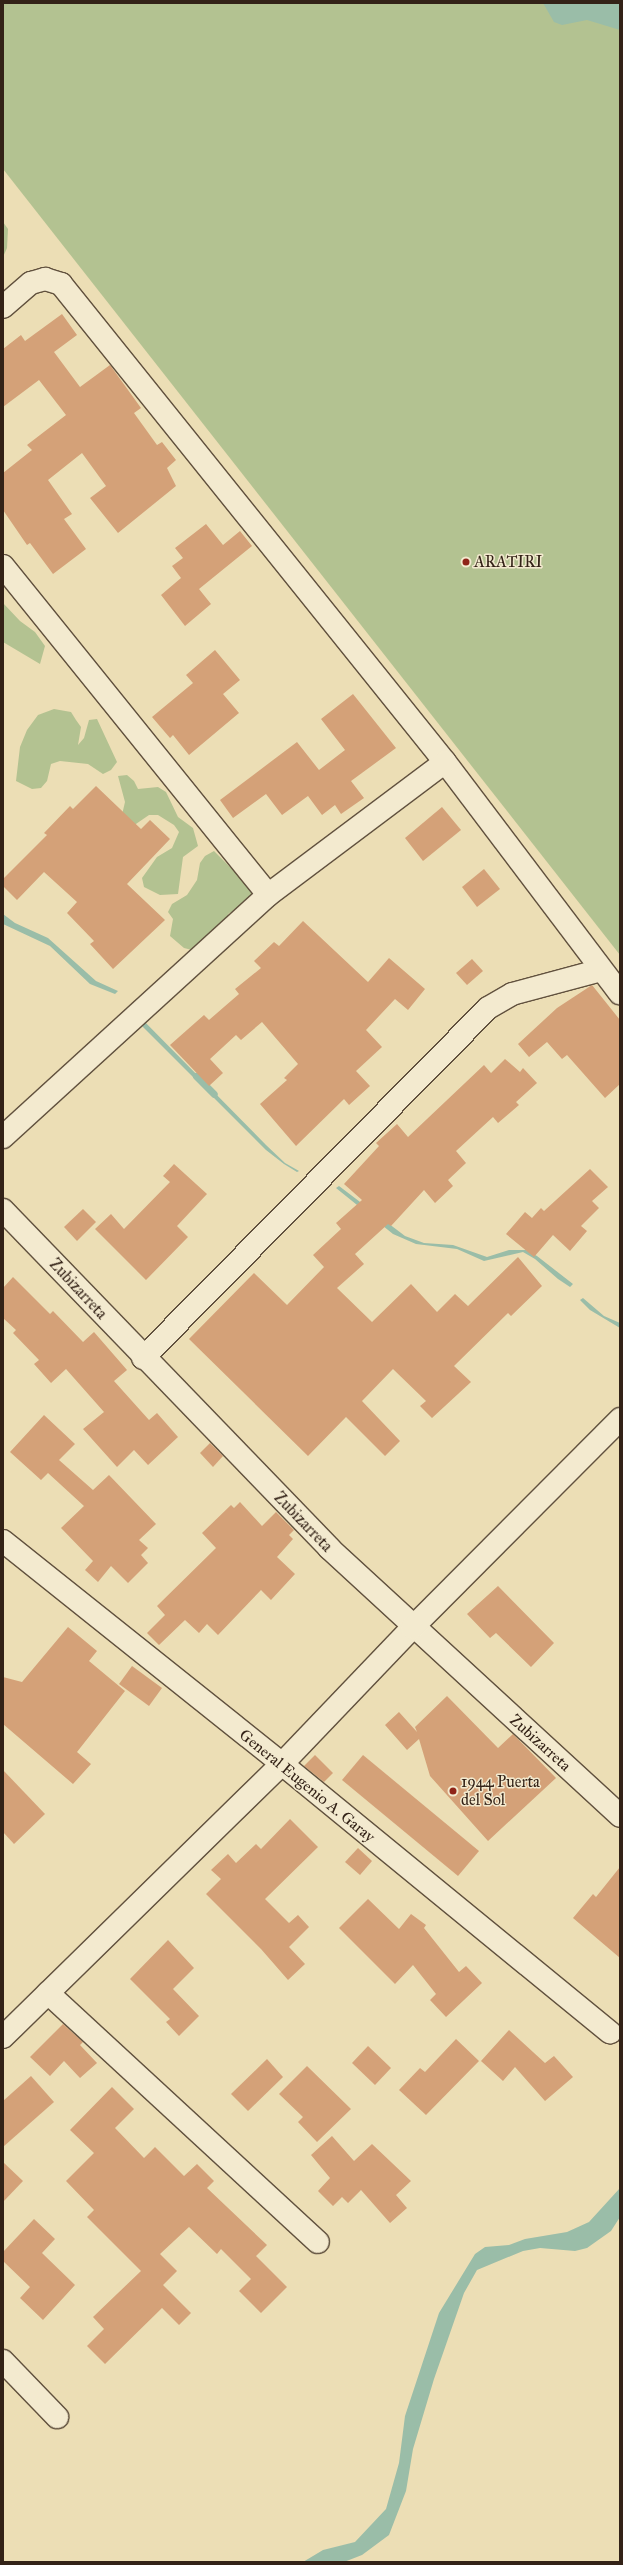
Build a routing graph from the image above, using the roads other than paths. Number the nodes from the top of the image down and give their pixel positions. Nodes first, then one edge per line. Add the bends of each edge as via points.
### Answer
1 (3, 307) edge
2 (3, 566) edge
3 (445, 762) junction
4 (268, 895) junction
5 (601, 970) junction
6 (620, 993) edge
7 (3, 1138) edge
8 (3, 1210) edge
9 (143, 1358) junction
10 (620, 1419) edge
11 (3, 1541) edge
12 (412, 1628) junction
13 (282, 1764) junction
14 (620, 1816) edge
15 (48, 1993) junction
16 (610, 2032) dead end
17 (3, 2037) edge
18 (318, 2242) dead end
19 (3, 2361) edge
20 (57, 2417) dead end

1 - 3 street via 31,283 45,279 61,284
2 - 4 street
3 - 4 street
3 - 5 street
4 - 7 street
5 - 6 street
5 - 9 street via 512,994 488,1008
8 - 9 street, Zubizarreta
9 - 12 street, Zubizarreta via 329,1548
10 - 12 street
11 - 13 street, General Eugenio A. Garay
12 - 13 street
12 - 14 street, Zubizarreta
13 - 15 street
13 - 16 street, General Eugenio A. Garay
15 - 17 street
15 - 18 street
19 - 20 street

